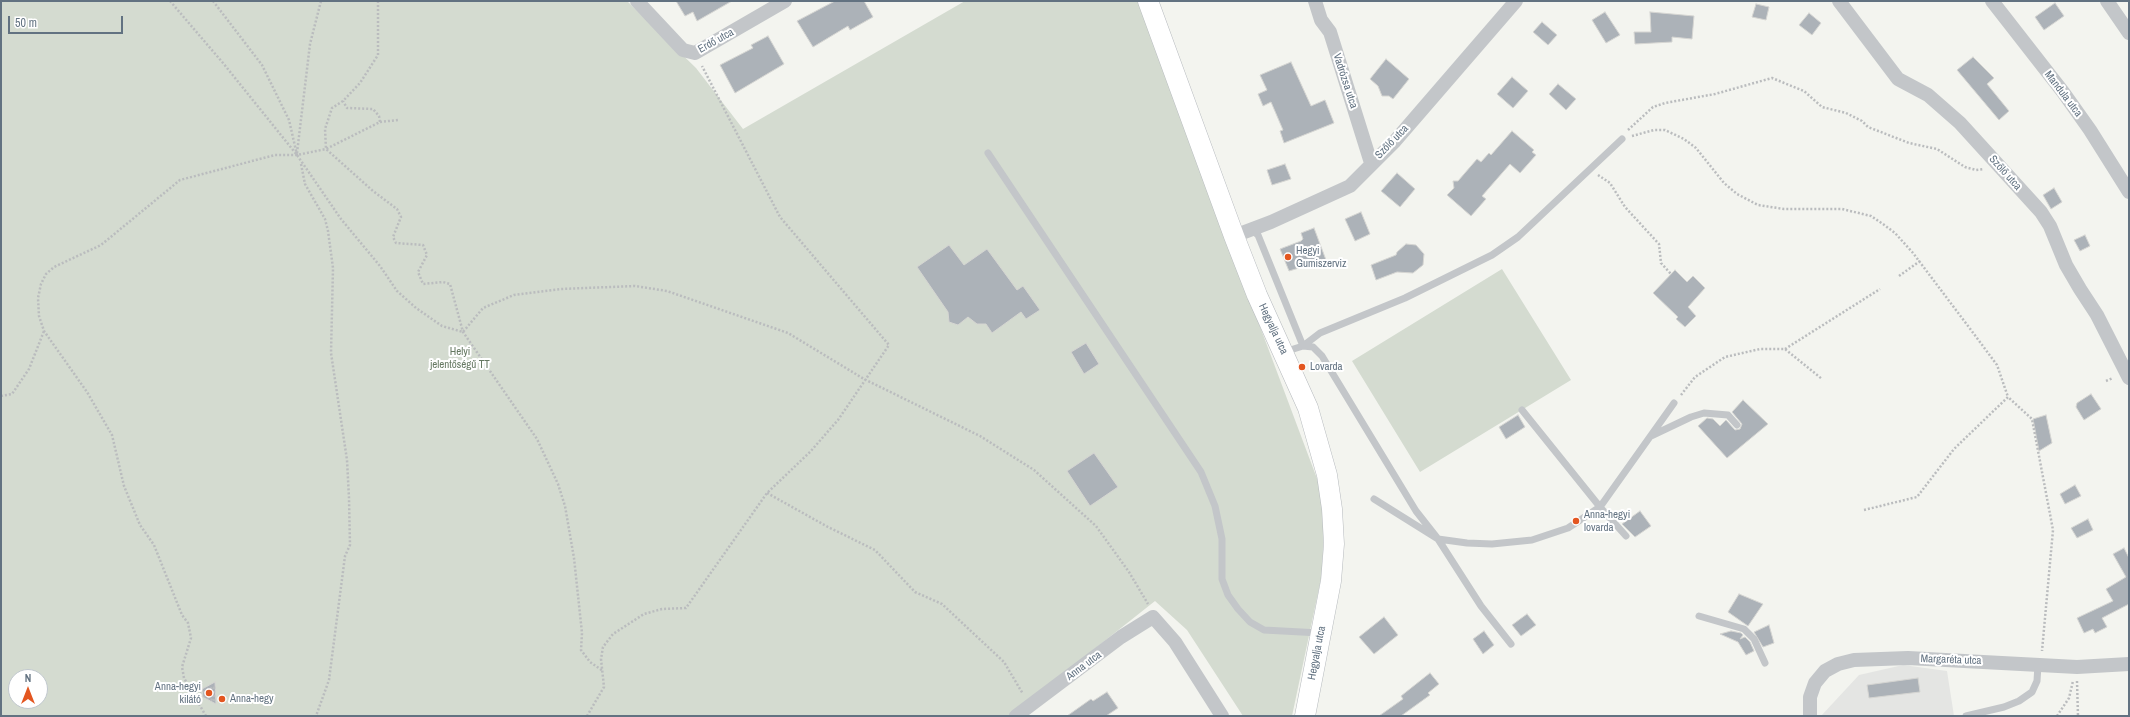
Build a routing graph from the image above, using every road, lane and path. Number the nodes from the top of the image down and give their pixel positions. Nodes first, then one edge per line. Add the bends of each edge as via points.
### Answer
1 (170, 1) edge
2 (213, 1) edge
3 (320, 1) edge
4 (378, 1) edge
5 (637, 1) edge
6 (785, 1) edge
7 (1148, 1) edge
8 (1315, 1) edge
9 (1516, 1) edge
10 (1839, 1) edge
11 (1992, 1) edge
12 (2107, 1) edge
13 (2129, 33) edge
14 (695, 53) junction
15 (344, 101) junction
16 (398, 120) dead end
17 (380, 122) junction
18 (1622, 139) junction
19 (326, 149) junction
20 (988, 153) dead end
21 (297, 155) junction
22 (301, 161) junction
23 (1371, 163) junction
24 (2003, 170) junction
25 (1584, 173) junction
26 (2129, 192) edge
27 (1242, 233) junction
28 (1920, 262) junction
29 (1671, 274) dead end
30 (1899, 276) dead end
31 (1880, 289) dead end
32 (44, 331) junction
33 (463, 332) junction
34 (1293, 349) junction
35 (1785, 349) junction
36 (2129, 378) edge
37 (864, 379) junction
38 (1822, 379) dead end
39 (1, 396) edge
40 (2008, 397) junction
41 (1674, 404) joint
42 (1522, 410) dead end
43 (1736, 425) dead end
44 (1649, 437) junction
45 (766, 493) junction
46 (1374, 499) dead end
47 (1600, 506) junction
48 (1864, 510) dead end
49 (1626, 536) dead end
50 (1438, 539) junction
51 (1699, 616) dead end
52 (1152, 617) junction
53 (1320, 633) junction
54 (1510, 644) dead end
55 (1765, 663) dead end
56 (2129, 664) edge
57 (2040, 665) junction
58 (2077, 667) junction
59 (604, 672) junction
60 (196, 696) junction
61 (204, 696) dead end
62 (1030, 705) junction
63 (206, 716) edge
64 (316, 716) edge
65 (587, 716) edge
66 (1016, 716) edge
67 (1222, 716) edge
68 (1305, 716) edge
69 (1810, 716) edge
70 (1966, 716) edge
71 (2057, 716) edge
72 (2078, 716) edge

1 - 21 path
2 - 21 path via 262,65 289,120
3 - 21 path via 310,44
4 - 15 path via 378,55 360,83
5 - 14 street, Erdő utca via 683,50
6 - 14 street, Erdő utca
7 - 27 street, Hegyalja utca
8 - 23 street, Vadrózsa utca via 1321,20 1330,32
9 - 23 street, Szőlő utca via 1396,141
10 - 24 street, Szőlő utca via 1898,79 1928,96 1960,123
11 - 26 street, Mandula utca via 2063,92
12 - 13 street
14 - 37 path via 780,217 889,345
15 - 17 path via 347,108 373,109 380,116
15 - 19 path via 332,108 325,129
16 - 17 path
17 - 19 path
18 - 24 path via 1640,118 1654,107 1772,78 1804,91 1822,107 1846,113 1868,127 1909,143 1936,148 1965,167 1976,170 1994,166
18 - 25 lane
18 - 28 path via 1644,131 1664,130 1696,148 1724,183 1746,200 1771,208 1842,209 1871,216 1895,233
19 - 21 path
19 - 33 path via 397,209 401,217 393,237 396,243 423,245 427,255 418,272 423,284 450,284
20 - 53 lane via 1201,472 1215,506 1222,539 1222,579 1228,595 1250,622 1264,630
21 - 22 path
21 - 32 path via 275,155 180,180 100,245 54,267 46,274 38,298
22 - 33 path via 341,219 397,290 416,308 442,326
22 - 64 path via 305,184 325,219 328,231 333,268 331,352 347,460 349,498 350,545 345,556 329,680
23 - 27 street, Szőlő utca via 1350,186
24 - 36 street, Szőlő utca via 2050,226 2066,265 2097,315
25 - 29 path via 1595,172 1610,183 1625,207 1659,244 1660,263
25 - 34 lane via 1518,237 1492,255 1405,298 1320,333
27 - 34 street, Hegyalja utca via 1257,295
28 - 30 path
28 - 40 path via 1997,365
31 - 35 path
32 - 39 path via 29,369 12,394
32 - 60 path via 87,392 112,435 124,486 140,525 154,545 182,615 188,623 190,638 182,667 184,678
33 - 37 path via 483,308 514,295 562,289 635,286 667,291 788,333
33 - 59 path via 537,439 558,484 570,528 582,634 581,650 590,662
34 - 50 lane via 1313,347 1322,356 1416,511
34 - 53 street, Hegyalja utca via 1327,475 1332,509 1334,544 1331,581
35 - 38 path
35 - 41 path via 1760,349 1725,357 1695,377
37 - 45 path via 838,420 810,452
37 - 52 path via 980,436 1034,470 1096,526 1129,572 1148,604
40 - 48 path via 1954,449 1917,497
40 - 57 path via 2032,419 2054,530
41 - 44 lane
42 - 47 lane
43 - 44 lane via 1728,415 1704,413
44 - 47 lane
45 - 59 path via 686,608 662,609 644,614 612,634 603,647 601,659
45 - 62 path via 875,550 915,592 942,604 1004,662
46 - 50 lane
47 - 49 lane
47 - 50 lane via 1568,528 1532,540 1492,544
50 - 54 lane via 1481,606
51 - 55 lane via 1744,629 1754,639
52 - 62 street, Anna utca
52 - 67 street via 1175,642
53 - 68 street, Hegyalja utca
56 - 58 street, Margaréta utca
57 - 58 street, Margaréta utca
57 - 69 street, Margaréta utca via 1908,658 1854,660 1825,671 1815,683 1810,697
57 - 70 lane via 2032,692 2019,701
58 - 71 path via 2069,698
58 - 72 path
59 - 65 path via 604,686
60 - 61 path via 214,687 214,701
60 - 63 path
62 - 66 street, Anna utca

